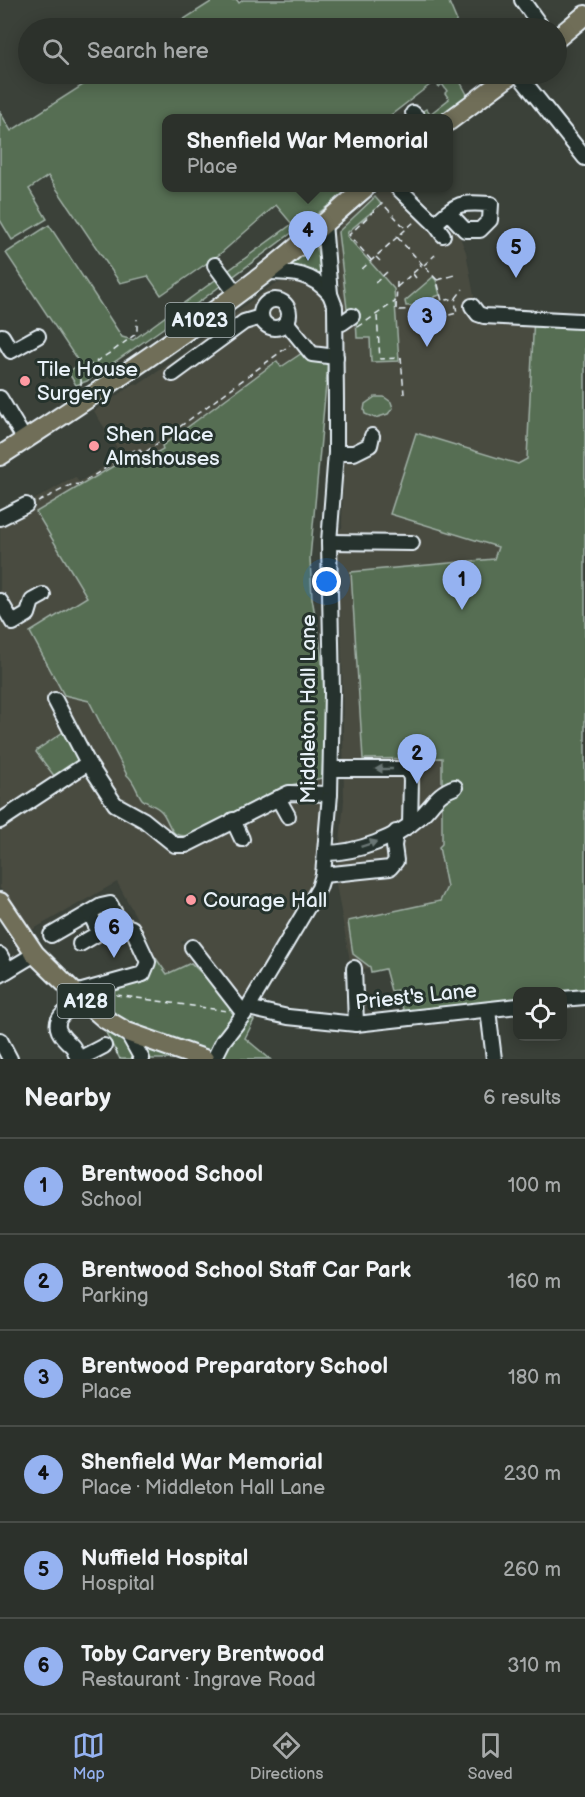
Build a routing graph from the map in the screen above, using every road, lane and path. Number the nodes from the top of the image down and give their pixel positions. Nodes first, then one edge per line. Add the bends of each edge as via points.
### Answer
1 (522, 0) edge
2 (585, 15) edge
3 (535, 18) edge
4 (567, 30) edge
5 (499, 84) edge
6 (526, 84) edge
7 (453, 118) edge
8 (585, 158) edge
9 (361, 192) edge
10 (402, 192) edge
11 (424, 212) junction
12 (448, 212) dead end
13 (324, 223) junction
14 (406, 230) junction
15 (397, 237) junction
16 (435, 255) dead end
17 (375, 257) junction
18 (371, 260) junction
19 (380, 261) dead end
20 (419, 263) dead end
21 (215, 265) dead end
22 (424, 265) junction
23 (362, 269) dead end
24 (266, 272) junction
25 (387, 272) dead end
26 (412, 274) junction
27 (455, 274) dead end
28 (416, 278) dead end
29 (437, 280) junction
30 (396, 282) dead end
31 (375, 283) dead end
32 (397, 288) junction
33 (463, 289) dead end
34 (330, 294) junction
35 (237, 295) junction
36 (456, 298) junction
37 (396, 300) junction
38 (472, 306) dead end
39 (377, 315) junction
40 (261, 317) junction
41 (137, 319) dead end
42 (580, 321) dead end
43 (286, 322) junction
44 (355, 322) joint
45 (336, 323) junction
46 (1, 335) edge
47 (39, 336) dead end
48 (298, 339) junction
49 (336, 357) junction
50 (173, 374) dead end
51 (404, 394) dead end
52 (0, 398) edge
53 (81, 404) junction
54 (372, 436) dead end
55 (26, 440) junction
56 (336, 453) junction
57 (0, 456) edge
58 (26, 505) joint
59 (0, 518) edge
60 (329, 542) junction
61 (412, 543) dead end
62 (43, 595) dead end
63 (0, 601) edge
64 (55, 700) dead end
65 (88, 763) junction
66 (331, 769) junction
67 (455, 787) dead end
68 (330, 794) junction
69 (278, 798) junction
70 (288, 816) dead end
71 (233, 820) junction
72 (0, 821) edge
73 (410, 825) junction
74 (396, 832) junction
75 (242, 839) dead end
76 (325, 853) junction
77 (323, 875) junction
78 (0, 902) edge
79 (90, 913) junction
80 (51, 935) dead end
81 (80, 945) dead end
82 (192, 947) dead end
83 (35, 954) junction
84 (0, 955) edge
85 (354, 968) dead end
86 (4, 973) edge
87 (108, 993) dead end
88 (80, 996) junction
89 (585, 997) edge
90 (567, 999) edge
91 (513, 1007) edge
92 (488, 1010) junction
93 (246, 1011) junction
94 (356, 1024) junction
95 (127, 1032) junction
96 (0, 1040) edge
97 (104, 1046) dead end
98 (10, 1059) edge
99 (78, 1059) edge
100 (142, 1059) edge
101 (204, 1059) edge
102 (214, 1059) edge
103 (494, 1059) edge

1 - 3 street
2 - 4 main road
5 - 7 main road
6 - 8 street
9 - 13 main road, A1023
10 - 11 street
11 - 12 street via 439,229
11 - 14 path
13 - 24 main road, A1023
13 - 34 street, Middleton Hall Lane
14 - 15 path
14 - 18 path via 381,204 349,235
15 - 17 path
15 - 22 path
16 - 22 path
17 - 18 path
17 - 19 path
18 - 23 path
20 - 26 path via 422,266
21 - 35 street
22 - 29 path
24 - 34 street via 303,275 319,282
24 - 35 main road, A1023
25 - 31 path
26 - 28 path
26 - 32 path
27 - 29 path
29 - 36 path via 442,301
30 - 32 path
32 - 37 path
33 - 36 path
34 - 45 street, Middleton Hall Lane
35 - 53 main road, A1023
36 - 37 path via 457,313 445,316 437,309 396,311
37 - 39 path
38 - 42 street via 484,316
39 - 44 path via 360,327
39 - 51 path via 380,359 401,357
40 - 43 street via 270,327 279,328
40 - 43 street via 266,303 276,301 286,306
40 - 50 street via 244,322
41 - 53 path via 137,333 81,371
43 - 48 street
44 - 45 street
45 - 49 street, Middleton Hall Lane
46 - 47 street via 11,351
48 - 49 street via 312,354
48 - 58 path via 143,454 138,448 80,484
49 - 56 street, Middleton Hall Lane
52 - 55 street
53 - 55 main road, A1023
54 - 56 street via 366,448
55 - 57 main road, A1023
56 - 60 street, Middleton Hall Lane
58 - 59 street
60 - 61 street
60 - 66 street, Middleton Hall Lane
62 - 63 street via 32,601 28,614 13,623
64 - 65 street
65 - 71 street via 115,804 176,845 186,845
65 - 72 street
66 - 68 street, Middleton Hall Lane
73 -> 66 street via 409,772
67 - 73 street via 440,793
68 - 69 street via 289,793
68 - 76 street, Middleton Hall Lane
69 - 70 street
69 - 71 street
71 - 75 street
73 - 74 street
76 -> 74 street via 341,853
74 - 77 street via 396,861 390,868
76 - 77 street, Middleton Hall Lane
77 - 93 street, Middleton Hall Lane via 320,888
78 - 83 main road, A128
79 - 80 street
79 - 81 street via 99,933
79 - 88 street via 110,904 121,924 132,928 148,962 143,974
82 - 93 street
83 - 86 street
83 - 88 main road, A128
84 - 86 street
85 - 94 street
87 - 93 path
88 - 95 main road, A128 via 105,1019
88 - 99 street via 64,1013 58,1028 74,1047
89 - 90 street
91 - 92 street, Priest's Lane
92 - 94 street, Priest's Lane
92 - 103 street
93 - 94 street, Priest's Lane
93 - 102 street, Middleton Hall Lane
95 - 100 street
95 - 101 main road, A128
96 - 98 street
97 - 99 street

